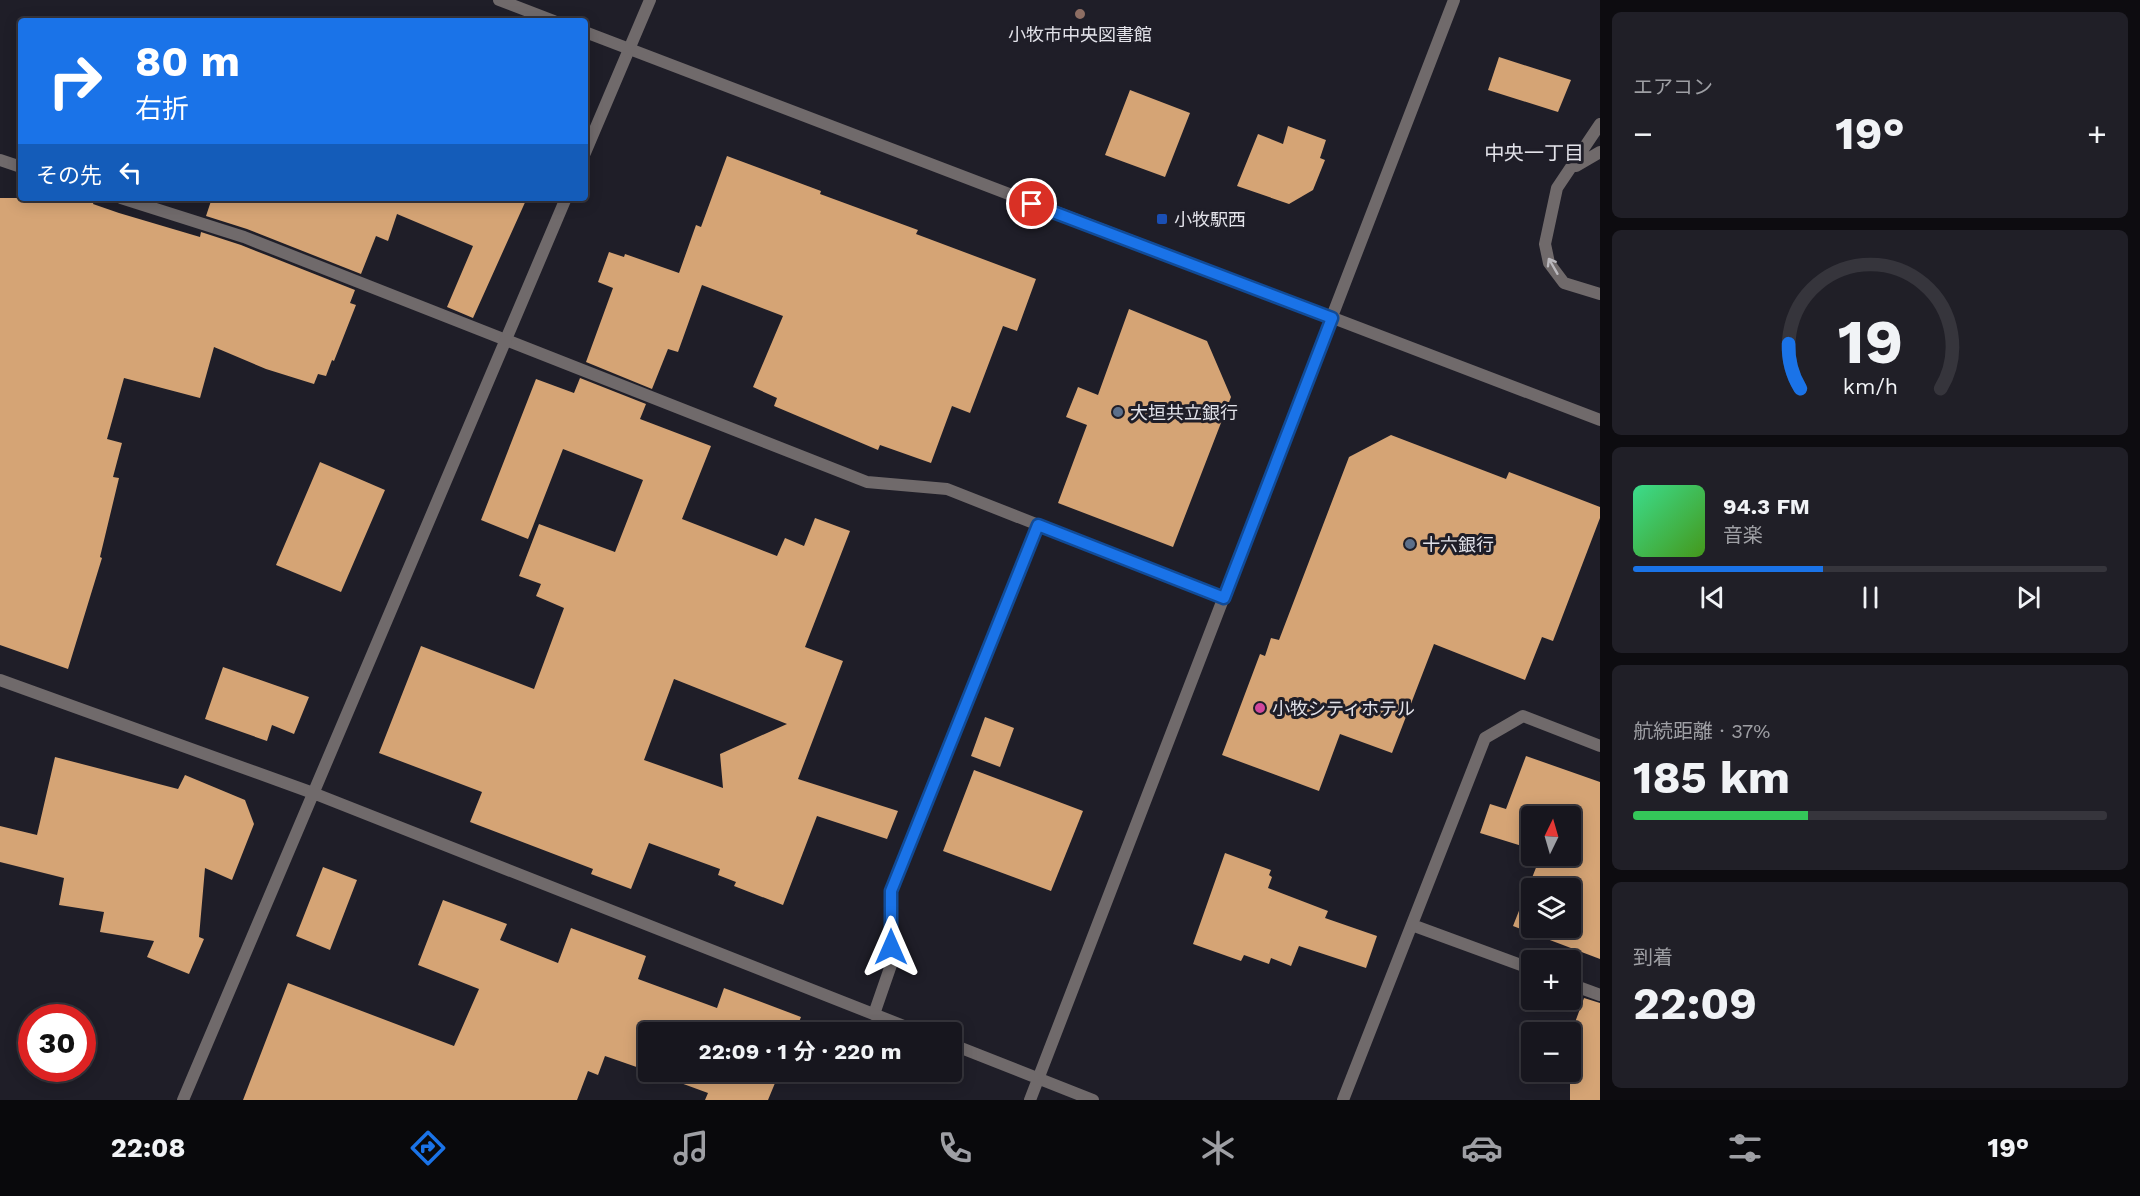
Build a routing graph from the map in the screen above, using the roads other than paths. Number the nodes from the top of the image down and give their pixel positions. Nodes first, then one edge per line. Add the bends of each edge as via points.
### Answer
1 (499, 0) edge
2 (650, 0) edge
3 (1454, 0) edge
4 (546, 18) edge
5 (588, 34) edge
6 (629, 49) junction
7 (1600, 124) edge
8 (588, 146) edge
9 (1600, 152) edge
10 (0, 160) edge
11 (18, 166) edge
12 (1569, 170) junction
13 (130, 201) edge
14 (565, 201) edge
15 (1600, 294) edge
16 (1332, 318) junction
17 (506, 339) junction
18 (1600, 420) edge
19 (1038, 525) junction
20 (1224, 598) junction
21 (0, 680) edge
22 (1600, 746) edge
23 (313, 793) junction
24 (1412, 925) junction
25 (1521, 965) edge
26 (1581, 988) edge
27 (1600, 995) edge
28 (874, 1014) junction
29 (894, 1022) edge
30 (962, 1048) edge
31 (1039, 1079) junction
32 (183, 1100) edge
33 (1030, 1100) edge
34 (1094, 1100) edge
35 (1343, 1100) edge

1 - 4 street
2 - 6 street
3 - 16 street
5 - 6 street
6 - 8 street
6 - 16 street
7 - 12 street
9 - 12 street
10 - 11 street
15 -> 12 street via 1564,283 1549,263 1545,244 1548,223 1557,188
13 - 17 street via 244,237
14 - 17 street
16 - 18 street
16 - 20 street
17 - 19 street via 867,483 947,489
17 - 23 street
19 - 20 street
19 - 28 street via 891,891 891,965
20 - 31 street
21 - 23 street
22 - 24 street via 1523,716 1485,738
23 - 28 street
23 - 32 street
24 - 25 street
24 - 35 street
26 - 27 street
28 - 29 street
30 - 31 street
31 - 33 street
31 - 34 street

